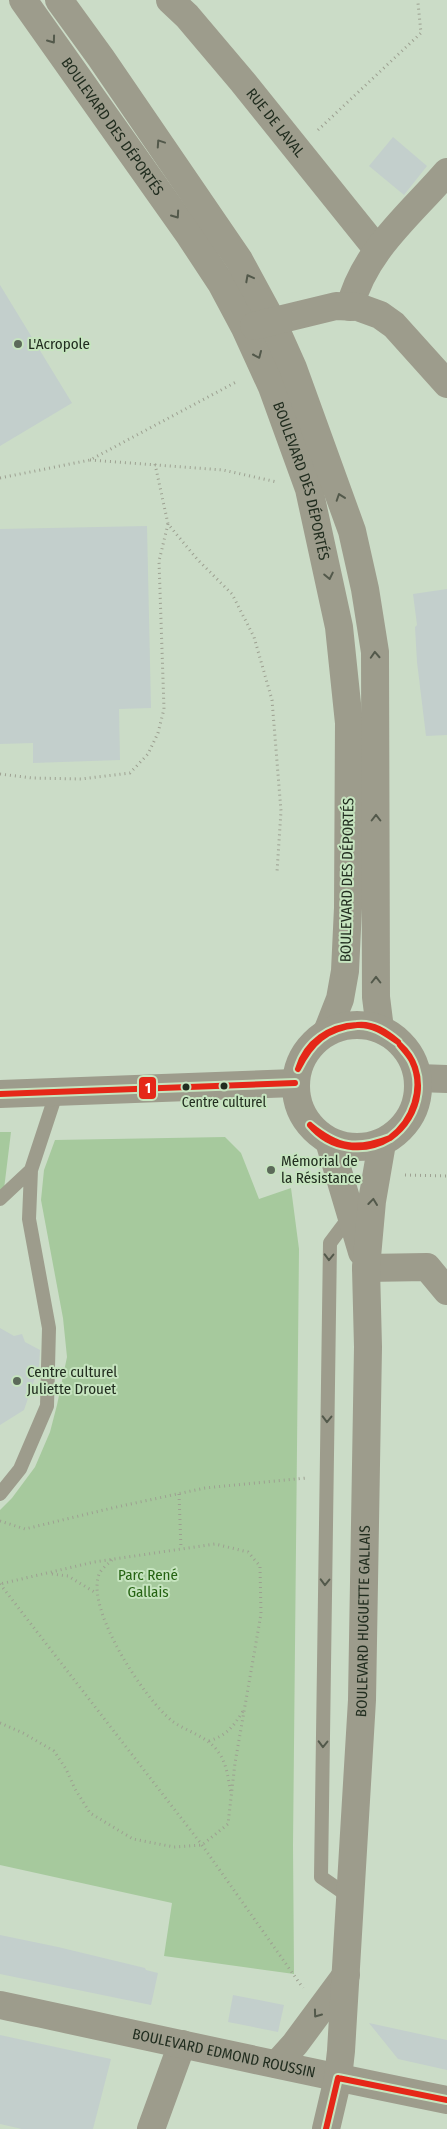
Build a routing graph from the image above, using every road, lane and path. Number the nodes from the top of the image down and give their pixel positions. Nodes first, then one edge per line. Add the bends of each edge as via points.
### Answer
1 (23, 0) edge
2 (60, 0) edge
3 (170, 0) edge
4 (418, 3) dead end
5 (297, 149) junction
6 (447, 172) edge
7 (377, 249) junction
8 (350, 307) junction
9 (272, 321) junction
10 (245, 328) junction
11 (263, 368) junction
12 (447, 384) edge
13 (90, 460) junction
14 (155, 464) junction
15 (0, 478) edge
16 (309, 489) junction
17 (168, 524) junction
18 (0, 774) edge
19 (277, 872) dead end
20 (380, 1029) junction
21 (327, 1032) junction
22 (418, 1078) junction
23 (447, 1079) edge
24 (295, 1083) junction
25 (57, 1091) junction
26 (0, 1094) edge
27 (329, 1141) junction
28 (382, 1142) junction
29 (31, 1170) junction
30 (376, 1175) junction
31 (447, 1176) edge
32 (0, 1199) edge
33 (351, 1215) junction
34 (366, 1268) junction
35 (447, 1291) edge
36 (326, 1476) junction
37 (0, 1494) edge
38 (179, 1494) junction
39 (0, 1521) edge
40 (181, 1549) junction
41 (112, 1560) junction
42 (50, 1573) junction
43 (0, 1584) edge
44 (97, 1593) junction
45 (244, 1710) junction
46 (0, 1723) edge
47 (210, 1741) junction
48 (231, 1796) junction
49 (202, 1845) junction
50 (351, 1898) junction
51 (346, 1975) junction
52 (0, 2005) edge
53 (319, 2011) junction
54 (182, 2044) junction
55 (277, 2064) junction
56 (338, 2078) junction
57 (447, 2100) edge
58 (151, 2129) edge
59 (326, 2129) edge

1 -> 10 street, BOULEVARD DES DÉPORTÉS via 190,236
9 -> 2 street, BOULEVARD DES DÉPORTÉS via 239,260
3 - 5 street, RUE DE LAVAL via 187,16
4 - 5 path via 421,33
5 - 7 street, RUE DE LAVAL
6 - 7 street
7 - 8 street via 355,286
8 - 9 street via 336,306
8 - 12 street via 380,315 394,325
9 - 10 street
20 -> 9 street, BOULEVARD DES DÉPORTÉS via 376,997 375,652 352,531
10 -> 11 street, BOULEVARD DES DÉPORTÉS
11 - 13 path
11 - 16 street, BOULEVARD DES DÉPORTÉS
13 - 14 path
13 - 15 path
14 - 16 path via 223,470
14 - 17 path
16 -> 21 street, BOULEVARD DES DÉPORTÉS via 339,627 349,723 348,908 344,971 340,999
17 - 18 path via 159,561 164,709 148,754 130,773 81,780
17 - 19 path via 232,594 254,637 272,700 281,811
20 - 21 street via 362,1024
20 - 22 street via 398,1040 412,1057
21 - 24 street via 304,1053
22 - 23 street
22 - 28 street via 418,1098 411,1116 398,1132
24 - 25 street
24 - 27 street via 298,1107 310,1127
25 - 26 street
25 - 29 lane
27 - 28 street via 355,1148
27 - 33 street, BOULEVARD HUGUETTE GALLAIS
28 - 30 street, BOULEVARD HUGUETTE GALLAIS
29 - 32 lane
29 - 37 lane via 29,1219 49,1328 46,1406 20,1468
30 - 31 path
34 -> 30 street, BOULEVARD HUGUETTE GALLAIS
33 - 34 street, BOULEVARD HUGUETTE GALLAIS
33 -> 36 lane via 330,1243
34 - 35 street via 426,1267
34 - 50 street, BOULEVARD HUGUETTE GALLAIS via 368,1347 362,1700
36 - 38 path via 205,1488
36 -> 50 lane via 321,1877
38 - 39 path via 25,1529
38 - 40 path
40 - 41 path
40 - 45 path via 215,1544 248,1552 260,1566 260,1614
41 - 42 path
41 - 44 path via 98,1576
42 - 43 path
42 - 44 path via 68,1576
43 - 49 path
44 - 47 path via 114,1641 138,1682 173,1721
45 - 47 path via 232,1729
45 - 48 path
46 - 49 path via 54,1751 90,1813 133,1838 174,1848
47 - 48 path via 225,1764
48 - 49 path via 228,1824
49 - 53 path
50 - 51 street, BOULEVARD HUGUETTE GALLAIS
51 - 53 street
51 - 56 street, BOULEVARD HUGUETTE GALLAIS
52 - 54 street, BOULEVARD EDMOND ROUSSIN
53 -> 55 street
54 - 55 street, BOULEVARD EDMOND ROUSSIN
54 - 58 street
55 - 56 street, BOULEVARD EDMOND ROUSSIN
56 - 57 street, BOULEVARD EDMOND ROUSSIN
56 - 59 street, BOULEVARD HUGUETTE GALLAIS

